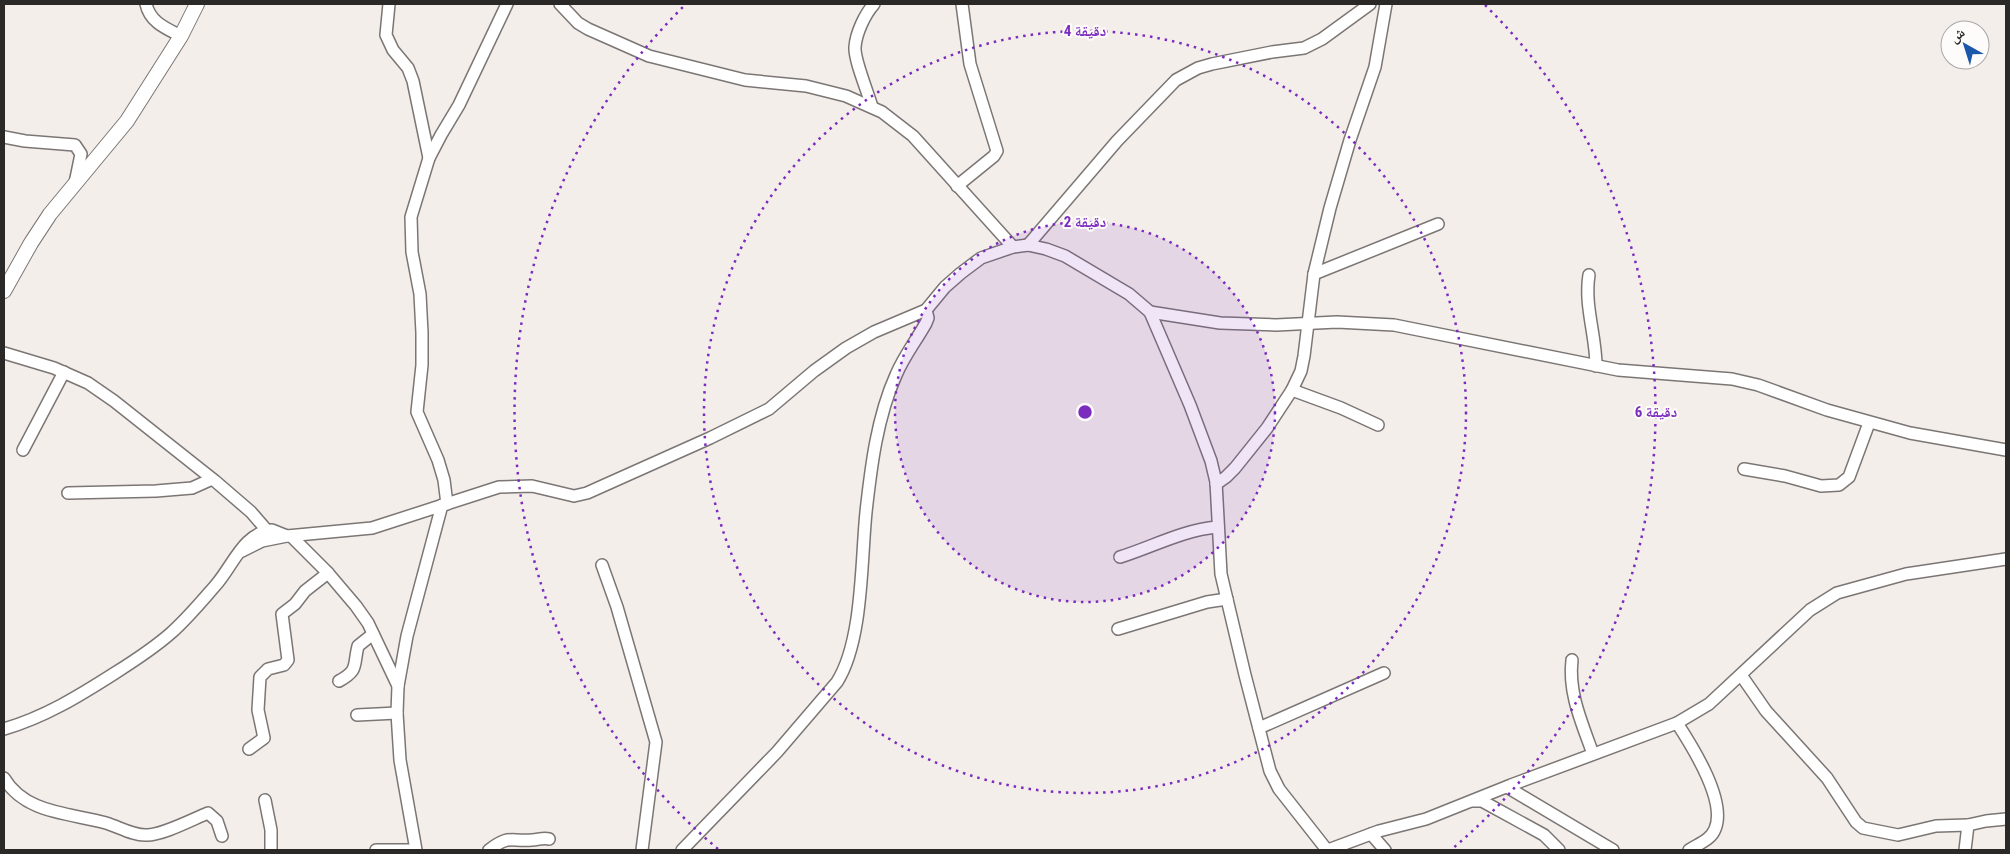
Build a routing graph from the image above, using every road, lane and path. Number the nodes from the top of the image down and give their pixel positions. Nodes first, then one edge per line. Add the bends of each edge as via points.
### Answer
1 (146, 4) edge
2 (198, 4) edge
3 (389, 4) edge
4 (506, 4) edge
5 (560, 4) edge
6 (874, 4) edge
7 (962, 4) edge
8 (1370, 4) edge
9 (1386, 4) edge
10 (181, 36) junction
11 (872, 107) junction
12 (4, 137) edge
13 (429, 158) junction
14 (75, 183) junction
15 (957, 186) junction
16 (1438, 224) dead end
17 (1028, 245) junction
18 (1013, 246) junction
19 (1314, 274) junction
20 (1589, 275) dead end
21 (4, 291) edge
22 (926, 310) junction
23 (1150, 312) junction
24 (1307, 324) junction
25 (4, 352) edge
26 (1596, 366) junction
27 (64, 372) junction
28 (1292, 390) junction
29 (1869, 423) junction
30 (1378, 425) dead end
31 (23, 450) dead end
32 (2006, 450) edge
33 (1744, 469) dead end
34 (212, 480) junction
35 (1216, 484) junction
36 (68, 494) dead end
37 (445, 504) junction
38 (1217, 527) junction
39 (270, 534) junction
40 (289, 536) junction
41 (1120, 557) dead end
42 (2006, 559) edge
43 (602, 565) dead end
44 (328, 573) junction
45 (1227, 599) junction
46 (1118, 628) dead end
47 (373, 634) junction
48 (1572, 660) dead end
49 (1384, 673) dead end
50 (1742, 676) junction
51 (339, 681) dead end
52 (398, 686) junction
53 (397, 713) junction
54 (357, 715) dead end
55 (1676, 723) junction
56 (1259, 728) junction
57 (4, 729) edge
58 (249, 748) dead end
59 (1593, 754) junction
60 (4, 778) edge
61 (1507, 787) junction
62 (266, 800) dead end
63 (1469, 801) junction
64 (2006, 819) edge
65 (1968, 825) junction
66 (1371, 834) junction
67 (222, 836) dead end
68 (549, 838) dead end
69 (271, 850) edge
70 (376, 850) edge
71 (409, 850) edge
72 (416, 850) edge
73 (489, 850) edge
74 (642, 850) edge
75 (682, 850) edge
76 (1328, 850) edge
77 (1385, 850) edge
78 (1559, 850) edge
79 (1613, 850) edge
80 (1689, 850) edge
81 (1965, 850) edge

1 - 10 street via 156,22
2 - 10 main road
3 - 13 street via 386,35 413,81
4 - 13 street via 459,105
5 - 11 street via 588,29 649,56 745,80 806,86 846,96
6 - 11 street via 855,47
7 - 15 street via 970,64 997,151
8 - 17 street via 1304,48 1212,64 1176,80
9 - 19 street via 1375,67 1350,140
10 - 14 main road via 127,121
11 - 15 street via 913,136
12 - 14 street via 75,145 81,154
13 - 37 street via 411,217 422,333 417,412 438,460 444,480
14 - 21 main road via 35,236
15 - 18 street
16 - 19 street
17 - 18 street
17 - 23 street via 1056,252 1076,262 1129,294
18 - 22 street via 994,252 970,266 945,287
19 - 24 street
20 - 26 street via 1587,302
22 - 37 street via 846,348 781,400 749,420 587,493 574,496 516,485
22 - 75 street via 926,323 895,377 883,414 866,512 853,637 844,670 777,752
23 - 24 street via 1220,323
23 - 35 street via 1194,414
24 - 26 street via 1394,325
24 - 28 street via 1304,356
25 - 27 street
26 - 29 street via 1732,379
27 - 31 street
27 - 34 street via 88,383 114,401
28 - 30 street
28 - 35 street via 1248,453
29 - 32 street
29 - 33 street via 1850,477 1839,485 1821,486
34 - 36 street via 192,488
34 - 39 street
35 - 38 street
37 - 40 street via 372,528
37 - 52 street via 407,636
38 - 41 street via 1195,530
38 - 45 street via 1221,574
39 - 40 street via 278,530
39 - 57 street via 253,537 246,542 225,575 151,649 77,698 23,724
40 - 44 street
42 - 50 street via 1906,574 1837,593 1810,610
43 - 74 street via 656,742
44 - 47 street via 356,606
44 - 58 street via 282,614 288,660 260,676 258,710 264,738
45 - 46 street
45 - 56 street
47 - 51 street via 358,646 351,675
47 - 52 street
48 - 59 street via 1572,689
49 - 56 street
50 - 55 street via 1709,704
50 - 65 street via 1766,711 1827,778 1863,828 1898,834 1936,826
52 - 53 street
53 - 54 street
53 - 72 street via 400,760
55 - 59 street
55 - 80 street via 1702,766 1717,811 1716,828 1712,834
56 - 76 street via 1273,780
59 - 61 street
60 - 67 street via 12,791 36,805 138,834 154,834 208,813 217,820
61 - 63 street
61 - 79 street
62 - 69 street
63 - 66 street via 1426,819
63 - 78 street via 1482,801 1544,835
64 - 65 street
65 - 81 street
66 - 76 street
66 - 77 street
68 - 73 street via 508,839
70 - 71 street

